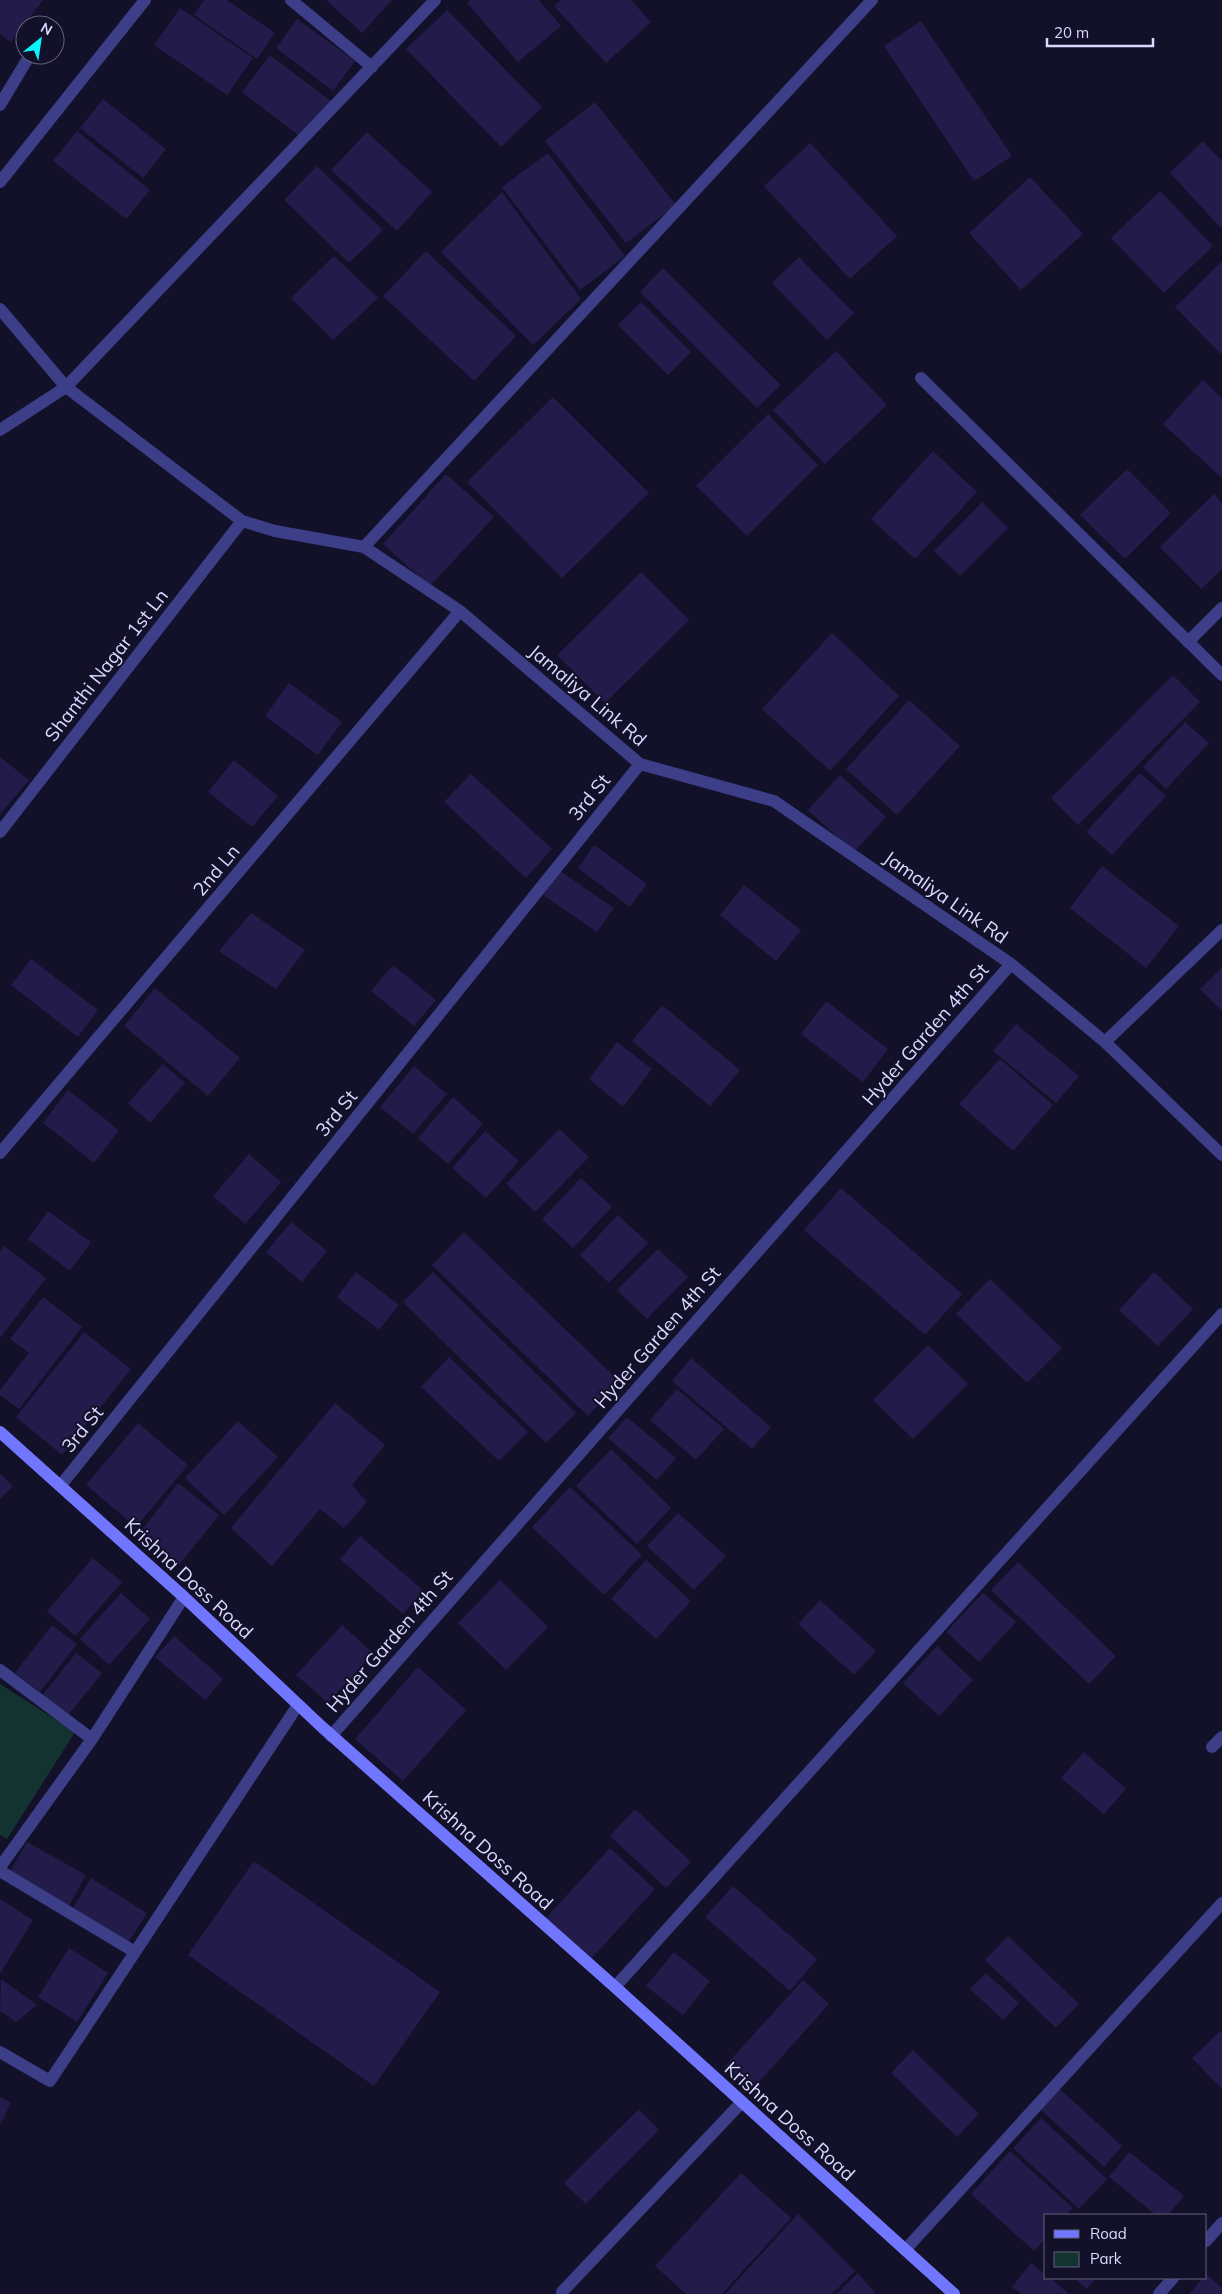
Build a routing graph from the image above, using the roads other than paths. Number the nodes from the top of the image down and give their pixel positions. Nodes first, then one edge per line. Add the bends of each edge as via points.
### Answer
1 (145, 0) edge
2 (291, 0) edge
3 (435, 0) edge
4 (872, 0) edge
5 (24, 65) edge
6 (372, 66) junction
7 (0, 104) edge
8 (0, 182) edge
9 (0, 309) edge
10 (922, 378) dead end
11 (66, 387) junction
12 (0, 430) edge
13 (242, 522) junction
14 (364, 547) junction
15 (1222, 608) edge
16 (460, 611) junction
17 (1188, 642) junction
18 (1222, 675) edge
19 (640, 764) junction
20 (0, 832) edge
21 (1222, 930) edge
22 (1011, 964) junction
23 (1105, 1042) junction
24 (0, 1153) edge
25 (1222, 1155) edge
26 (1222, 1314) edge
27 (0, 1432) edge
28 (61, 1486) junction
29 (184, 1597) junction
30 (0, 1670) edge
31 (298, 1705) junction
32 (331, 1736) junction
33 (1222, 1737) edge
34 (92, 1739) junction
35 (1212, 1747) dead end
36 (0, 1869) edge
37 (1222, 1903) edge
38 (135, 1952) junction
39 (615, 1987) junction
40 (0, 2052) edge
41 (742, 2102) junction
42 (1222, 2223) edge
43 (1207, 2240) edge
44 (905, 2250) junction
45 (1172, 2279) edge
46 (562, 2292) dead end
47 (954, 2294) edge
48 (1159, 2294) edge

1 - 8 street
2 - 6 street
3 - 6 street
4 - 14 street
5 - 7 street
6 - 11 street
9 - 11 street
10 - 17 street
11 - 12 street
11 - 13 street
13 - 14 street, Jamaliya Link Rd
13 - 20 street, Shanthi Nagar 1st Ln
14 - 16 street, Jamaliya Link Rd
15 - 17 street
16 - 19 street, Jamaliya Link Rd
16 - 24 street, 2nd Ln
17 - 18 street
19 - 22 street, Jamaliya Link Rd via 774,801
19 - 28 street, 3rd St
21 - 23 street
22 - 23 street, Jamaliya Link Rd
22 - 32 street, Hyder Garden 4th St
23 - 25 street, Jamaliya Link Rd
26 - 39 street
27 - 28 street, Krishna Doss Road
28 - 29 street, Krishna Doss Road
29 - 31 street, Krishna Doss Road
29 - 34 street
30 - 34 street
31 - 32 street, Krishna Doss Road
31 - 38 street
32 - 39 street, Krishna Doss Road
33 - 35 street
34 - 36 street
36 - 38 street
37 - 44 street
38 - 40 street via 50,2081
39 - 41 street, Krishna Doss Road
41 - 44 street, Krishna Doss Road
41 - 46 street
42 - 43 street
44 - 47 street, Krishna Doss Road
45 - 48 street

